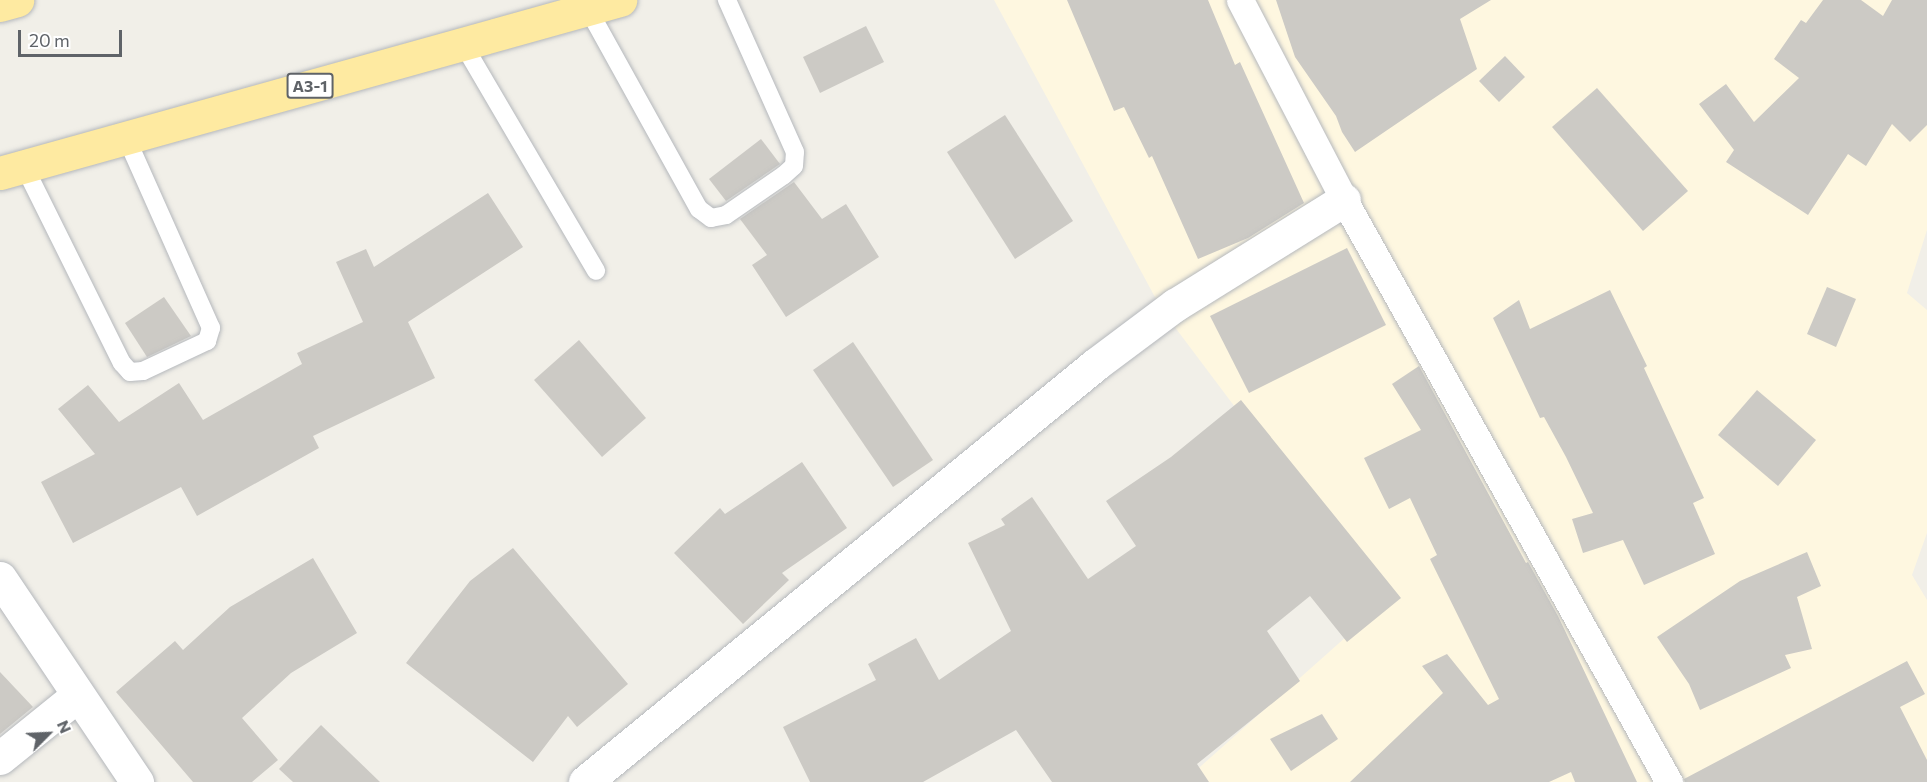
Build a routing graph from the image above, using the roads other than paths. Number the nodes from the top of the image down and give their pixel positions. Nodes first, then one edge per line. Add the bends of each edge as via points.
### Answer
1 (17, 0) edge
2 (620, 0) edge
3 (727, 0) edge
4 (1240, 0) edge
5 (0, 5) edge
6 (588, 9) junction
7 (463, 44) junction
8 (126, 137) junction
9 (12, 169) edge
10 (1344, 200) junction
11 (597, 270) dead end
12 (0, 578) edge
13 (78, 695) junction
14 (0, 758) edge
15 (137, 782) edge
16 (585, 782) edge
17 (1669, 782) edge

1 - 5 highway
2 - 6 highway, A3-1
3 - 6 lane via 795,152 794,166 726,215 711,218 699,209
4 - 10 street
6 - 7 highway, A3-1
7 - 8 highway, A3-1
7 - 11 lane
8 - 9 highway, A3-1
8 - 9 lane via 211,328 207,341 143,371 130,372 122,363
10 - 16 street via 1175,305 1096,364
10 - 17 street
12 - 13 street
13 - 14 street
13 - 15 street

